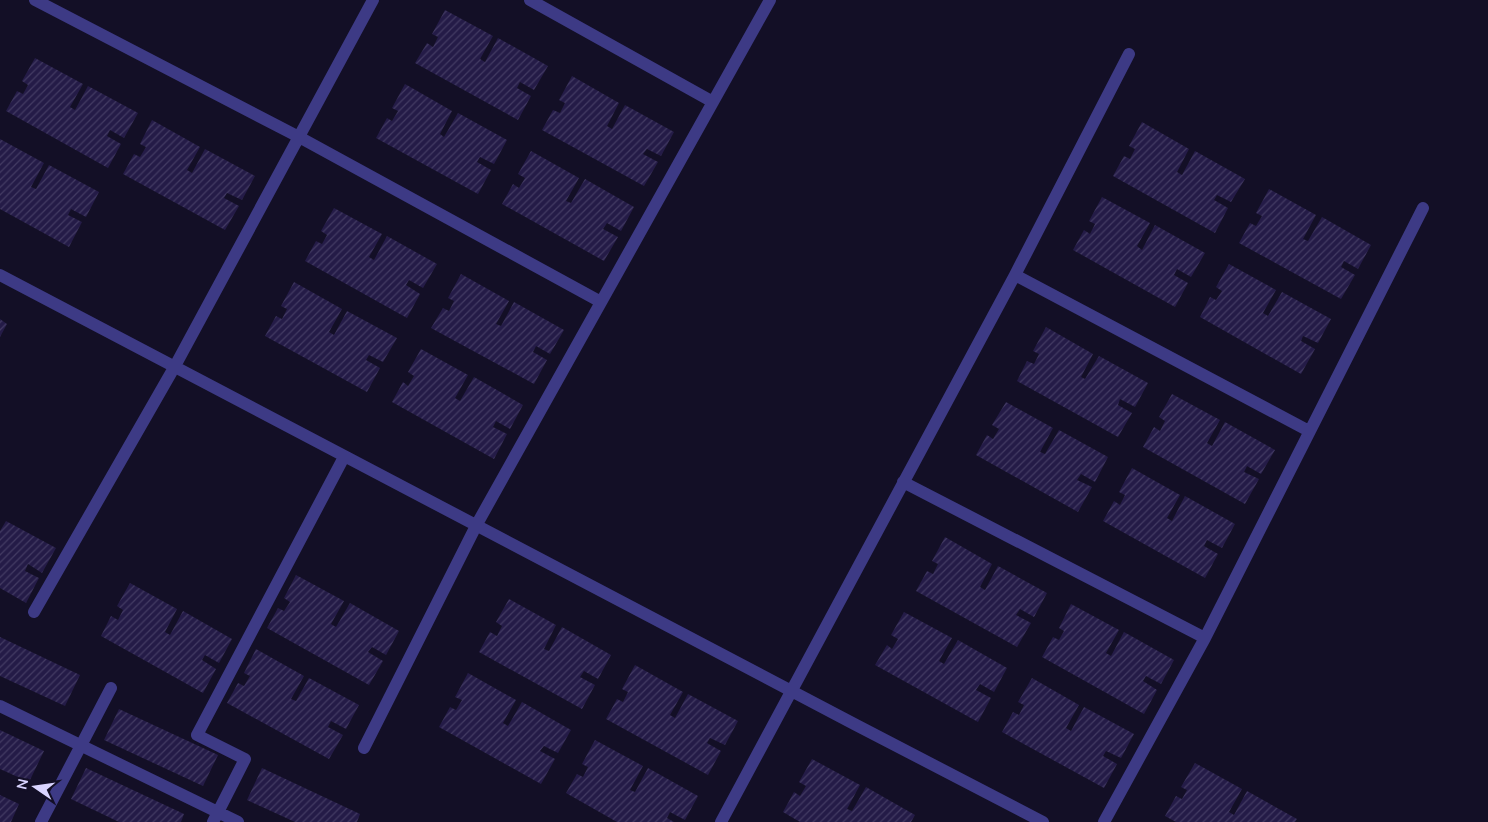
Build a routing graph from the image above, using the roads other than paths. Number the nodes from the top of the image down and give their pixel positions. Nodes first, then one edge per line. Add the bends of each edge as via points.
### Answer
1 (35, 0) edge
2 (374, 0) edge
3 (530, 0) edge
4 (770, 0) edge
5 (1129, 54) dead end
6 (713, 102) junction
7 (299, 137) junction
8 (1423, 208) dead end
9 (0, 275) edge
10 (1015, 275) junction
11 (601, 302) junction
12 (175, 366) junction
13 (1309, 431) junction
14 (344, 457) junction
15 (903, 482) junction
16 (477, 524) junction
17 (34, 612) dead end
18 (1205, 638) junction
19 (110, 688) dead end
20 (790, 692) junction
21 (0, 706) edge
22 (80, 744) junction
23 (364, 748) dead end
24 (215, 817) edge
25 (41, 822) edge
26 (238, 822) edge
27 (721, 822) edge
28 (1043, 822) edge
29 (1104, 822) edge

1 - 7 street
2 - 7 street
3 - 6 street
4 - 6 street
5 - 10 street
6 - 11 street
7 - 11 street
7 - 12 street
8 - 13 street
9 - 12 street
10 - 13 street
10 - 15 street
11 - 16 street
12 - 14 street
12 - 17 street
13 - 18 street
14 - 16 street
14 - 24 street via 196,735 245,759
15 - 18 street
15 - 20 street
16 - 20 street
16 - 23 street
18 - 29 street
19 - 22 street
20 - 27 street
20 - 28 street
21 - 22 street
22 - 24 street
22 - 25 street
24 - 26 street

